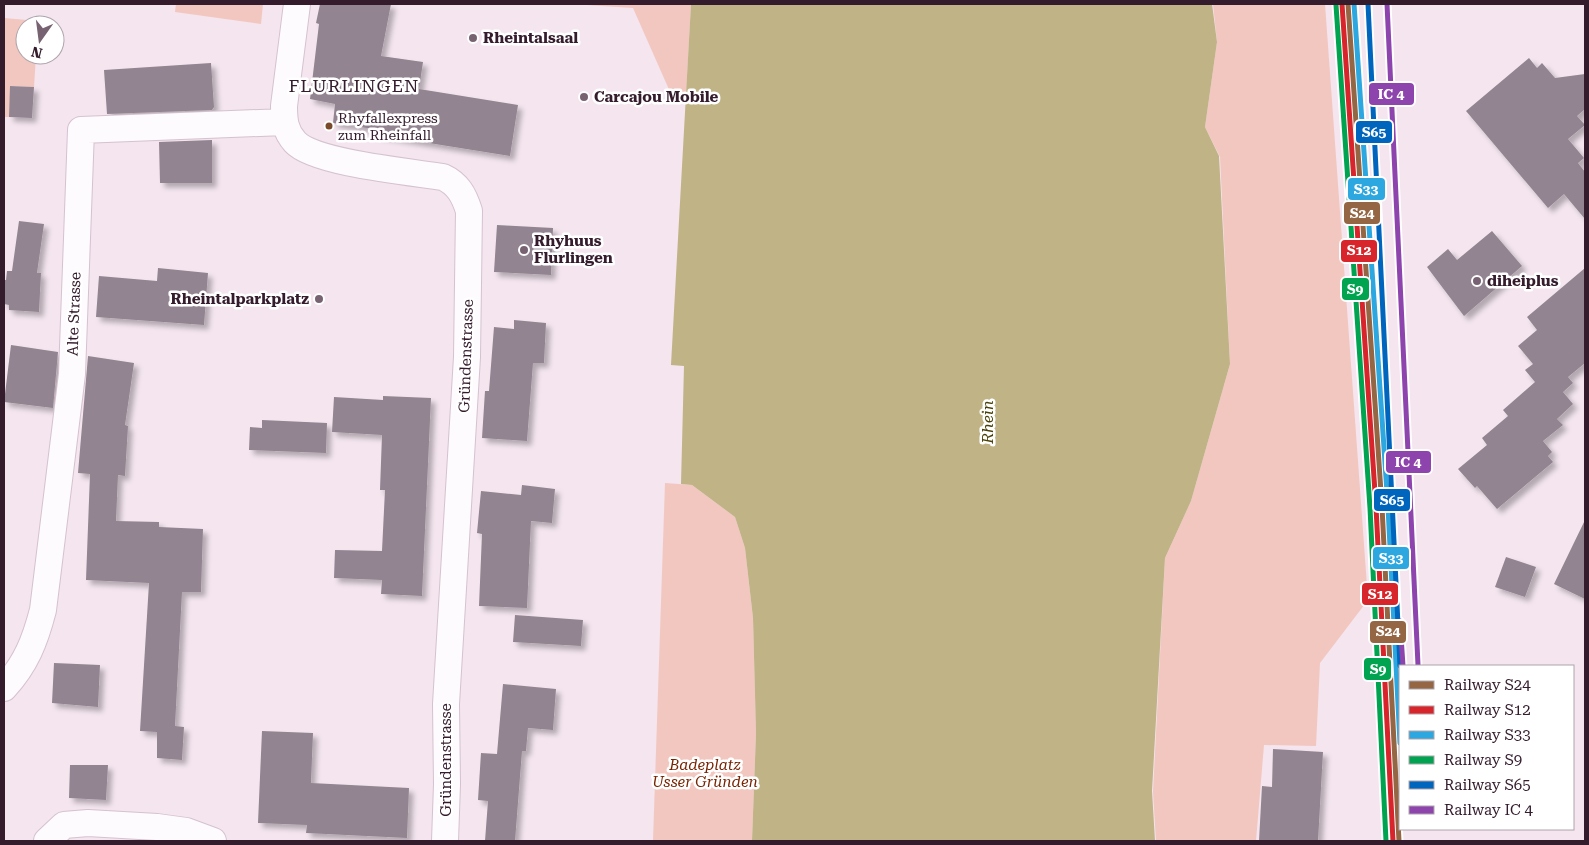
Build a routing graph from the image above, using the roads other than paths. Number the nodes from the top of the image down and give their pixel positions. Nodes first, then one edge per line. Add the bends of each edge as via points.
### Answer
1 (297, 4) edge
2 (284, 122) junction
3 (4, 688) edge
4 (47, 841) edge
5 (213, 841) edge
6 (445, 841) edge

1 - 2 street
2 - 3 street, Alte Strasse via 81,130 72,374 43,610 34,644 19,671
2 - 6 street, Gründenstrasse via 295,142 318,156 442,177 460,190 469,211 467,357 446,696
4 - 5 street via 64,825 88,823 186,831

